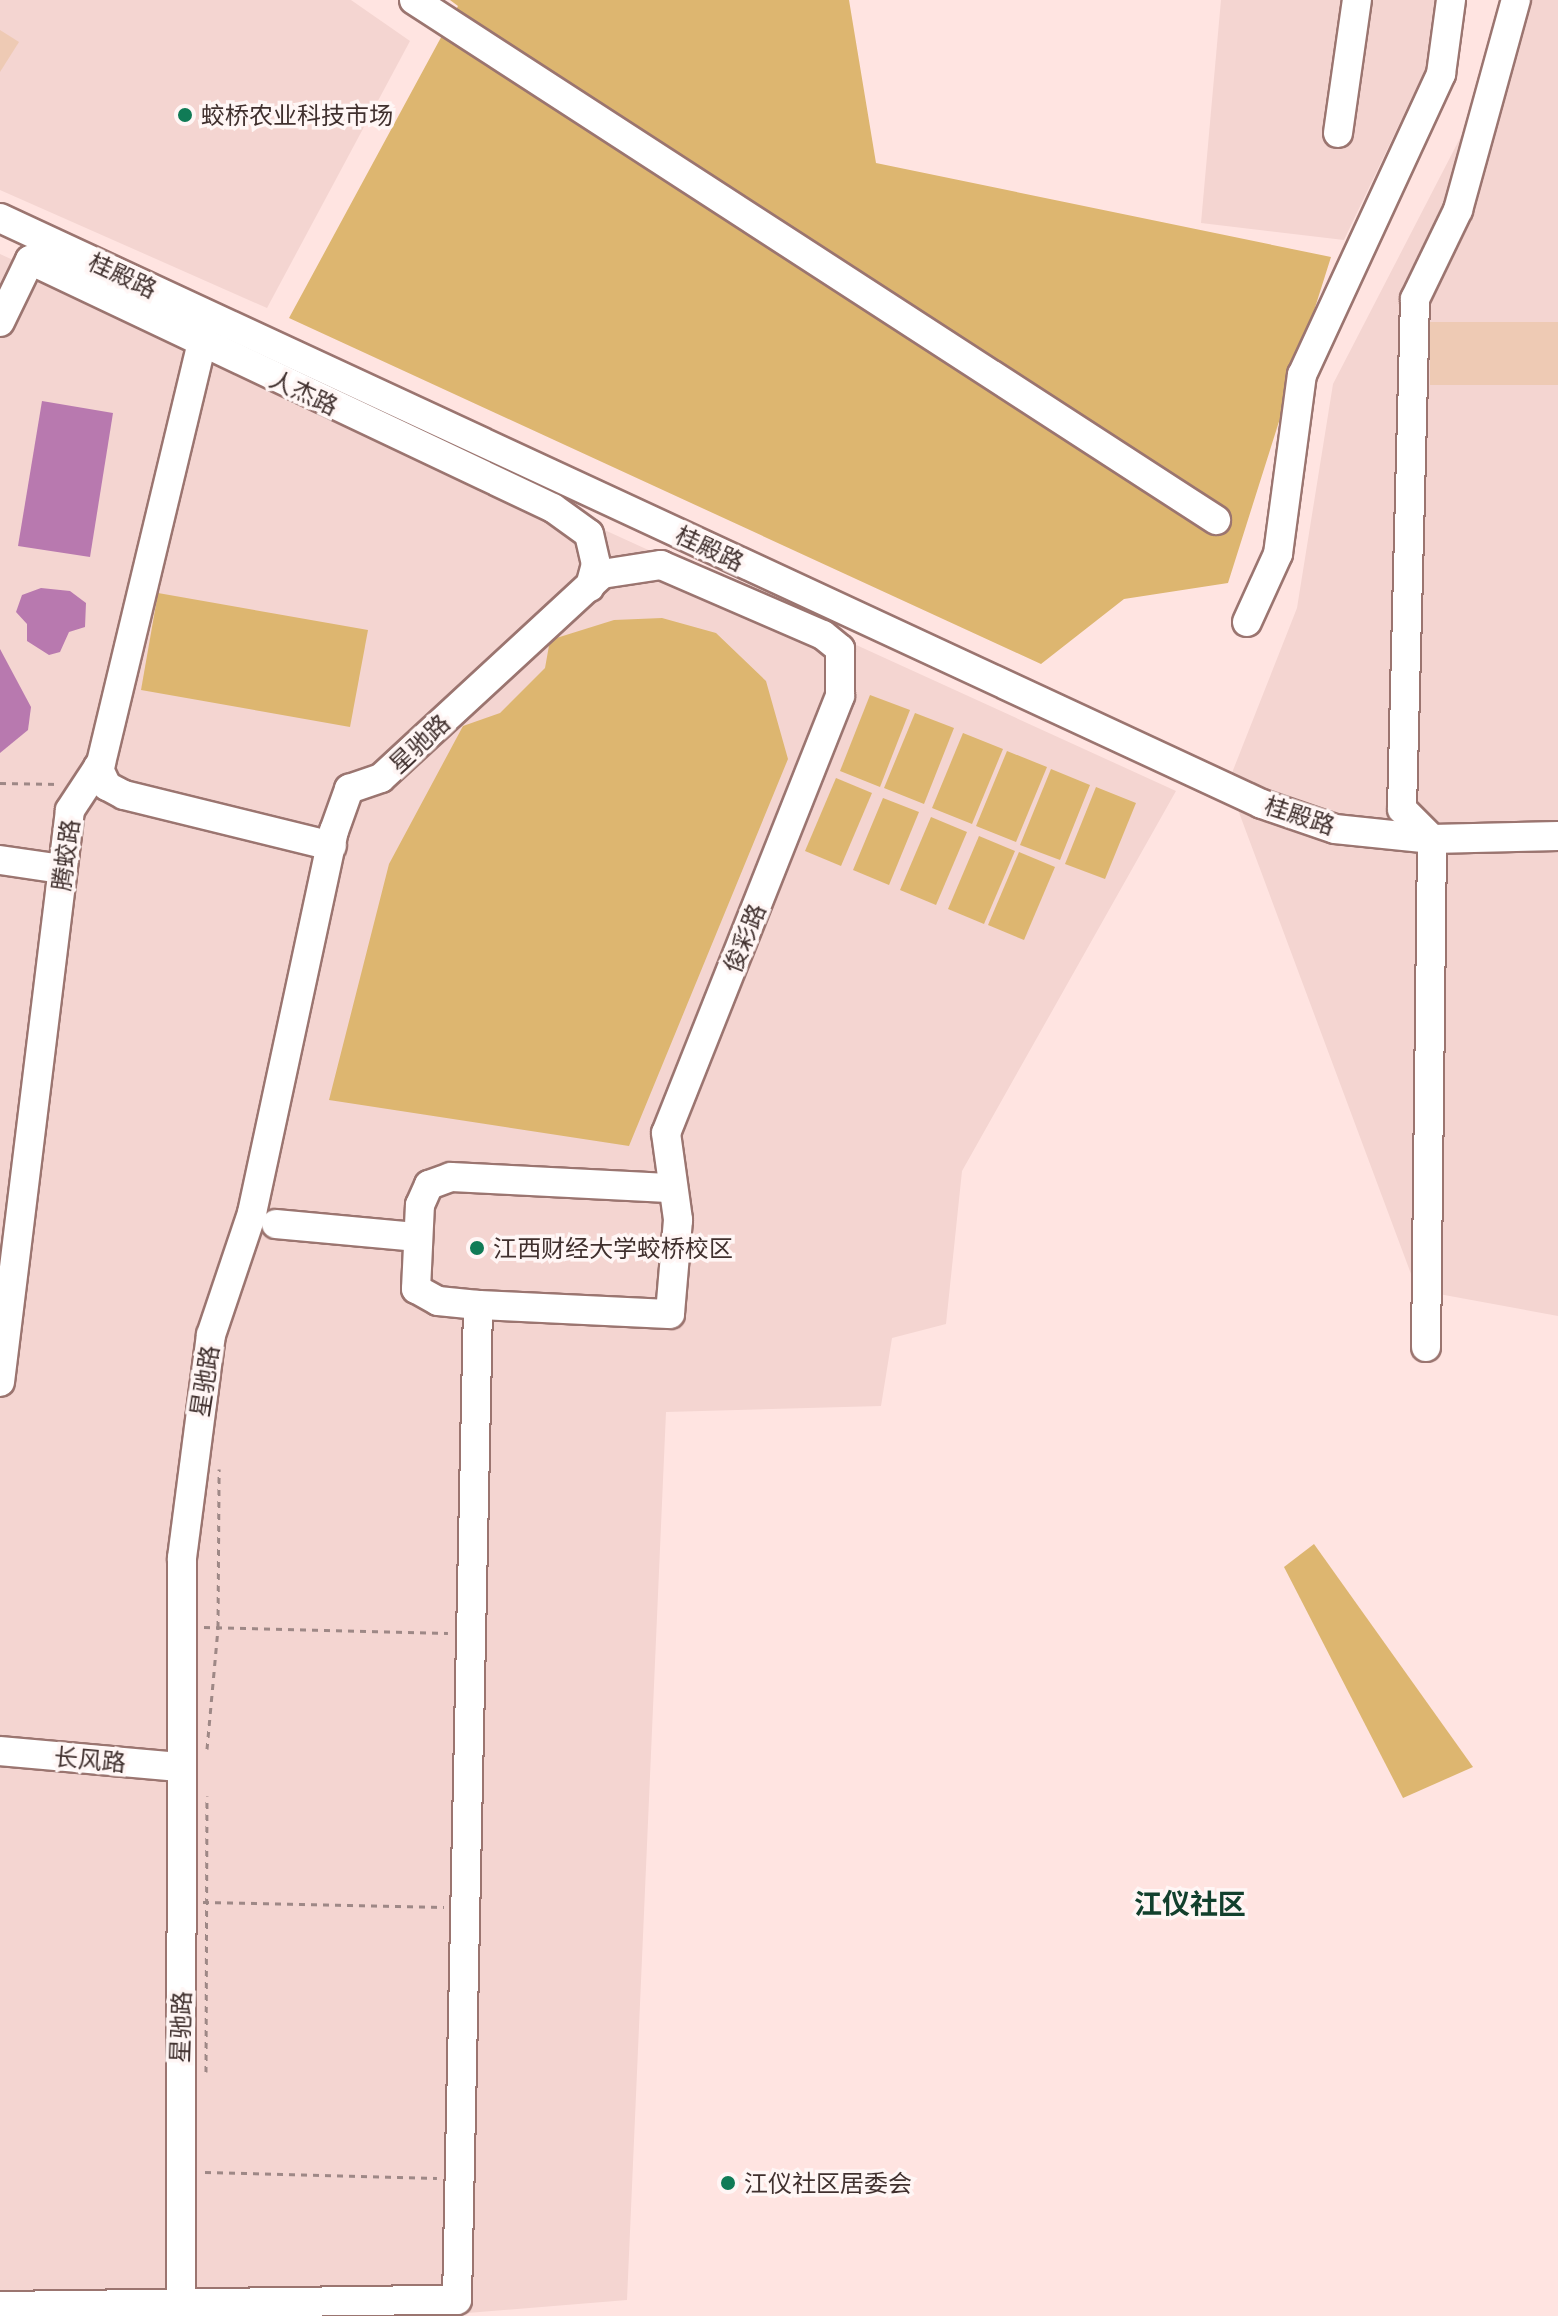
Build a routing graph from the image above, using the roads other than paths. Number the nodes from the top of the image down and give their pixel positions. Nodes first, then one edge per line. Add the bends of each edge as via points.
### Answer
1 (414, 0) edge
2 (1357, 0) edge
3 (1451, 0) edge
4 (1516, 0) edge
5 (1338, 133) dead end
6 (0, 218) edge
7 (0, 322) edge
8 (201, 345) junction
9 (1216, 520) dead end
10 (590, 587) junction
11 (1247, 622) dead end
12 (91, 778) junction
13 (1558, 836) edge
14 (1432, 839) junction
15 (332, 846) junction
16 (0, 860) edge
17 (62, 869) junction
18 (669, 1188) junction
19 (276, 1224) dead end
20 (417, 1237) junction
21 (478, 1305) junction
22 (1426, 1347) dead end
23 (0, 1382) edge
24 (0, 1751) edge
25 (193, 1766) junction
26 (0, 2306) edge
27 (181, 2307) junction

1 - 9 street
2 - 5 street
3 - 11 street via 1441,74 1302,375 1278,554
4 - 14 street via 1458,210 1415,299 1402,809
6 - 14 street, 桂殿路 via 1262,804 1335,829
7 - 8 street, 人杰路 via 30,260
8 - 10 street, 人杰路 via 553,508 589,534 596,564
8 - 12 street, 腾蛟路
10 - 15 street, 星驰路 via 381,778 349,789
10 - 18 street, 俊彩路 via 619,569 661,565 823,635 840,649 845,668 832,721 666,1133
12 - 15 street via 124,795
12 - 17 street, 腾蛟路 via 70,810
13 - 14 street, 桂殿路
14 - 22 street
15 - 25 street, 星驰路 via 252,1213 209,1348 182,1558
16 - 17 street
17 - 23 street, 腾蛟路
18 - 20 street via 451,1177 423,1193
18 - 21 street, 俊彩路 via 678,1220 670,1314
19 - 20 street
20 - 21 street via 416,1289 438,1301
21 - 27 street via 457,2300
24 - 25 street, 长风路
25 - 27 street, 星驰路
26 - 27 street

